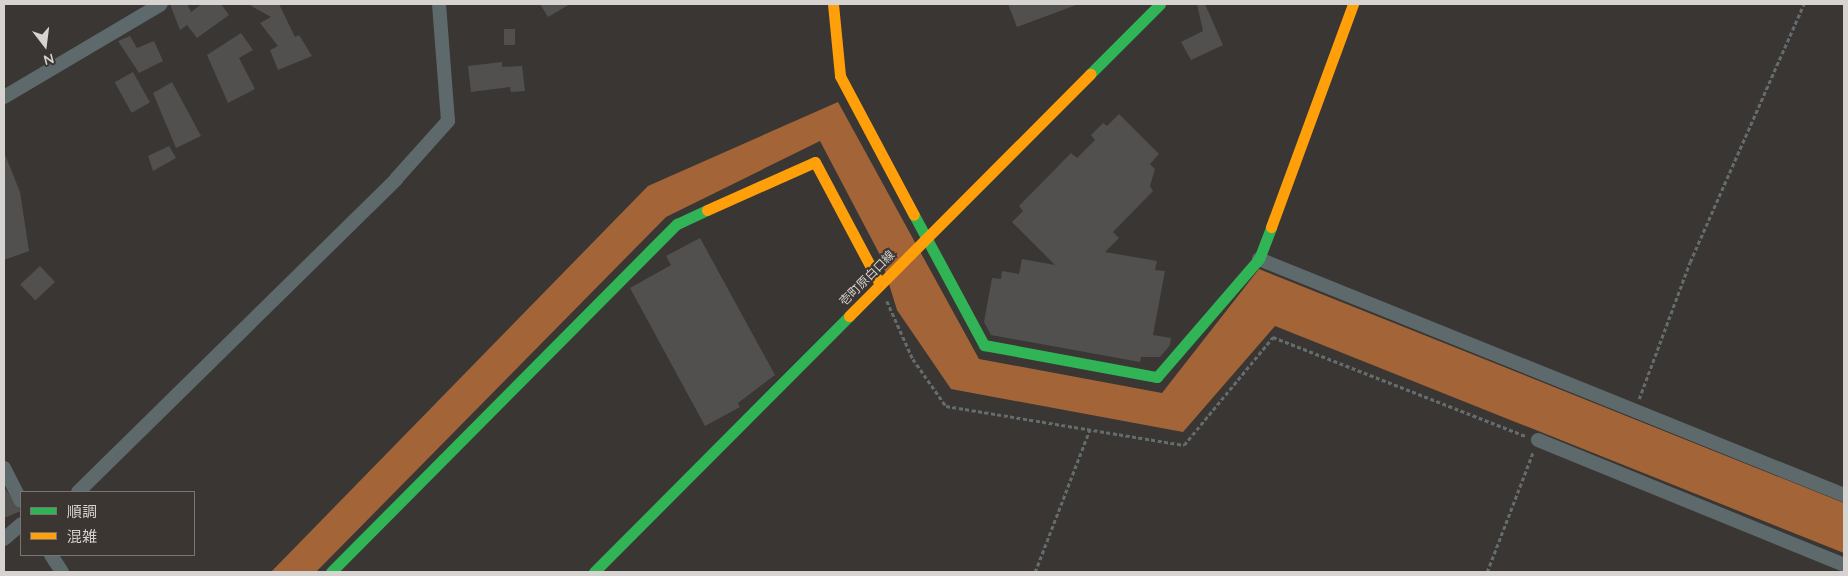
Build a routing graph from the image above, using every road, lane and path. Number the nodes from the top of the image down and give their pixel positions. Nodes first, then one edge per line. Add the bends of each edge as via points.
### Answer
1 (161, 4) edge
2 (439, 4) edge
3 (833, 4) edge
4 (1160, 4) edge
5 (1353, 4) edge
6 (1804, 4) edge
7 (4, 97) edge
8 (924, 241) junction
9 (1259, 259) junction
10 (884, 280) junction
11 (1634, 412) junction
12 (1090, 429) junction
13 (1538, 440) junction
14 (4, 468) edge
15 (79, 491) edge
16 (1844, 495) edge
17 (20, 499) edge
18 (20, 525) edge
19 (4, 539) edge
20 (52, 556) edge
21 (1844, 565) edge
22 (62, 572) edge
23 (331, 572) edge
24 (594, 572) edge
25 (1035, 572) edge
26 (1488, 572) edge

1 - 7 street
2 - 15 street via 448,120 396,179
3 - 8 street via 840,76
4 - 8 street, 壱町原白口線
5 - 9 street
6 - 11 path via 1690,262
8 - 9 street via 984,345 1157,377
8 - 10 street, 壱町原白口線
9 - 11 street
10 - 12 path via 913,359 940,403
10 - 23 street via 815,162 677,224
10 - 24 street, 壱町原白口線
11 - 16 street
12 - 13 path via 1184,445 1273,337
12 - 25 path
13 - 21 street
13 - 26 path
14 - 17 street
18 - 19 street
20 - 22 street

